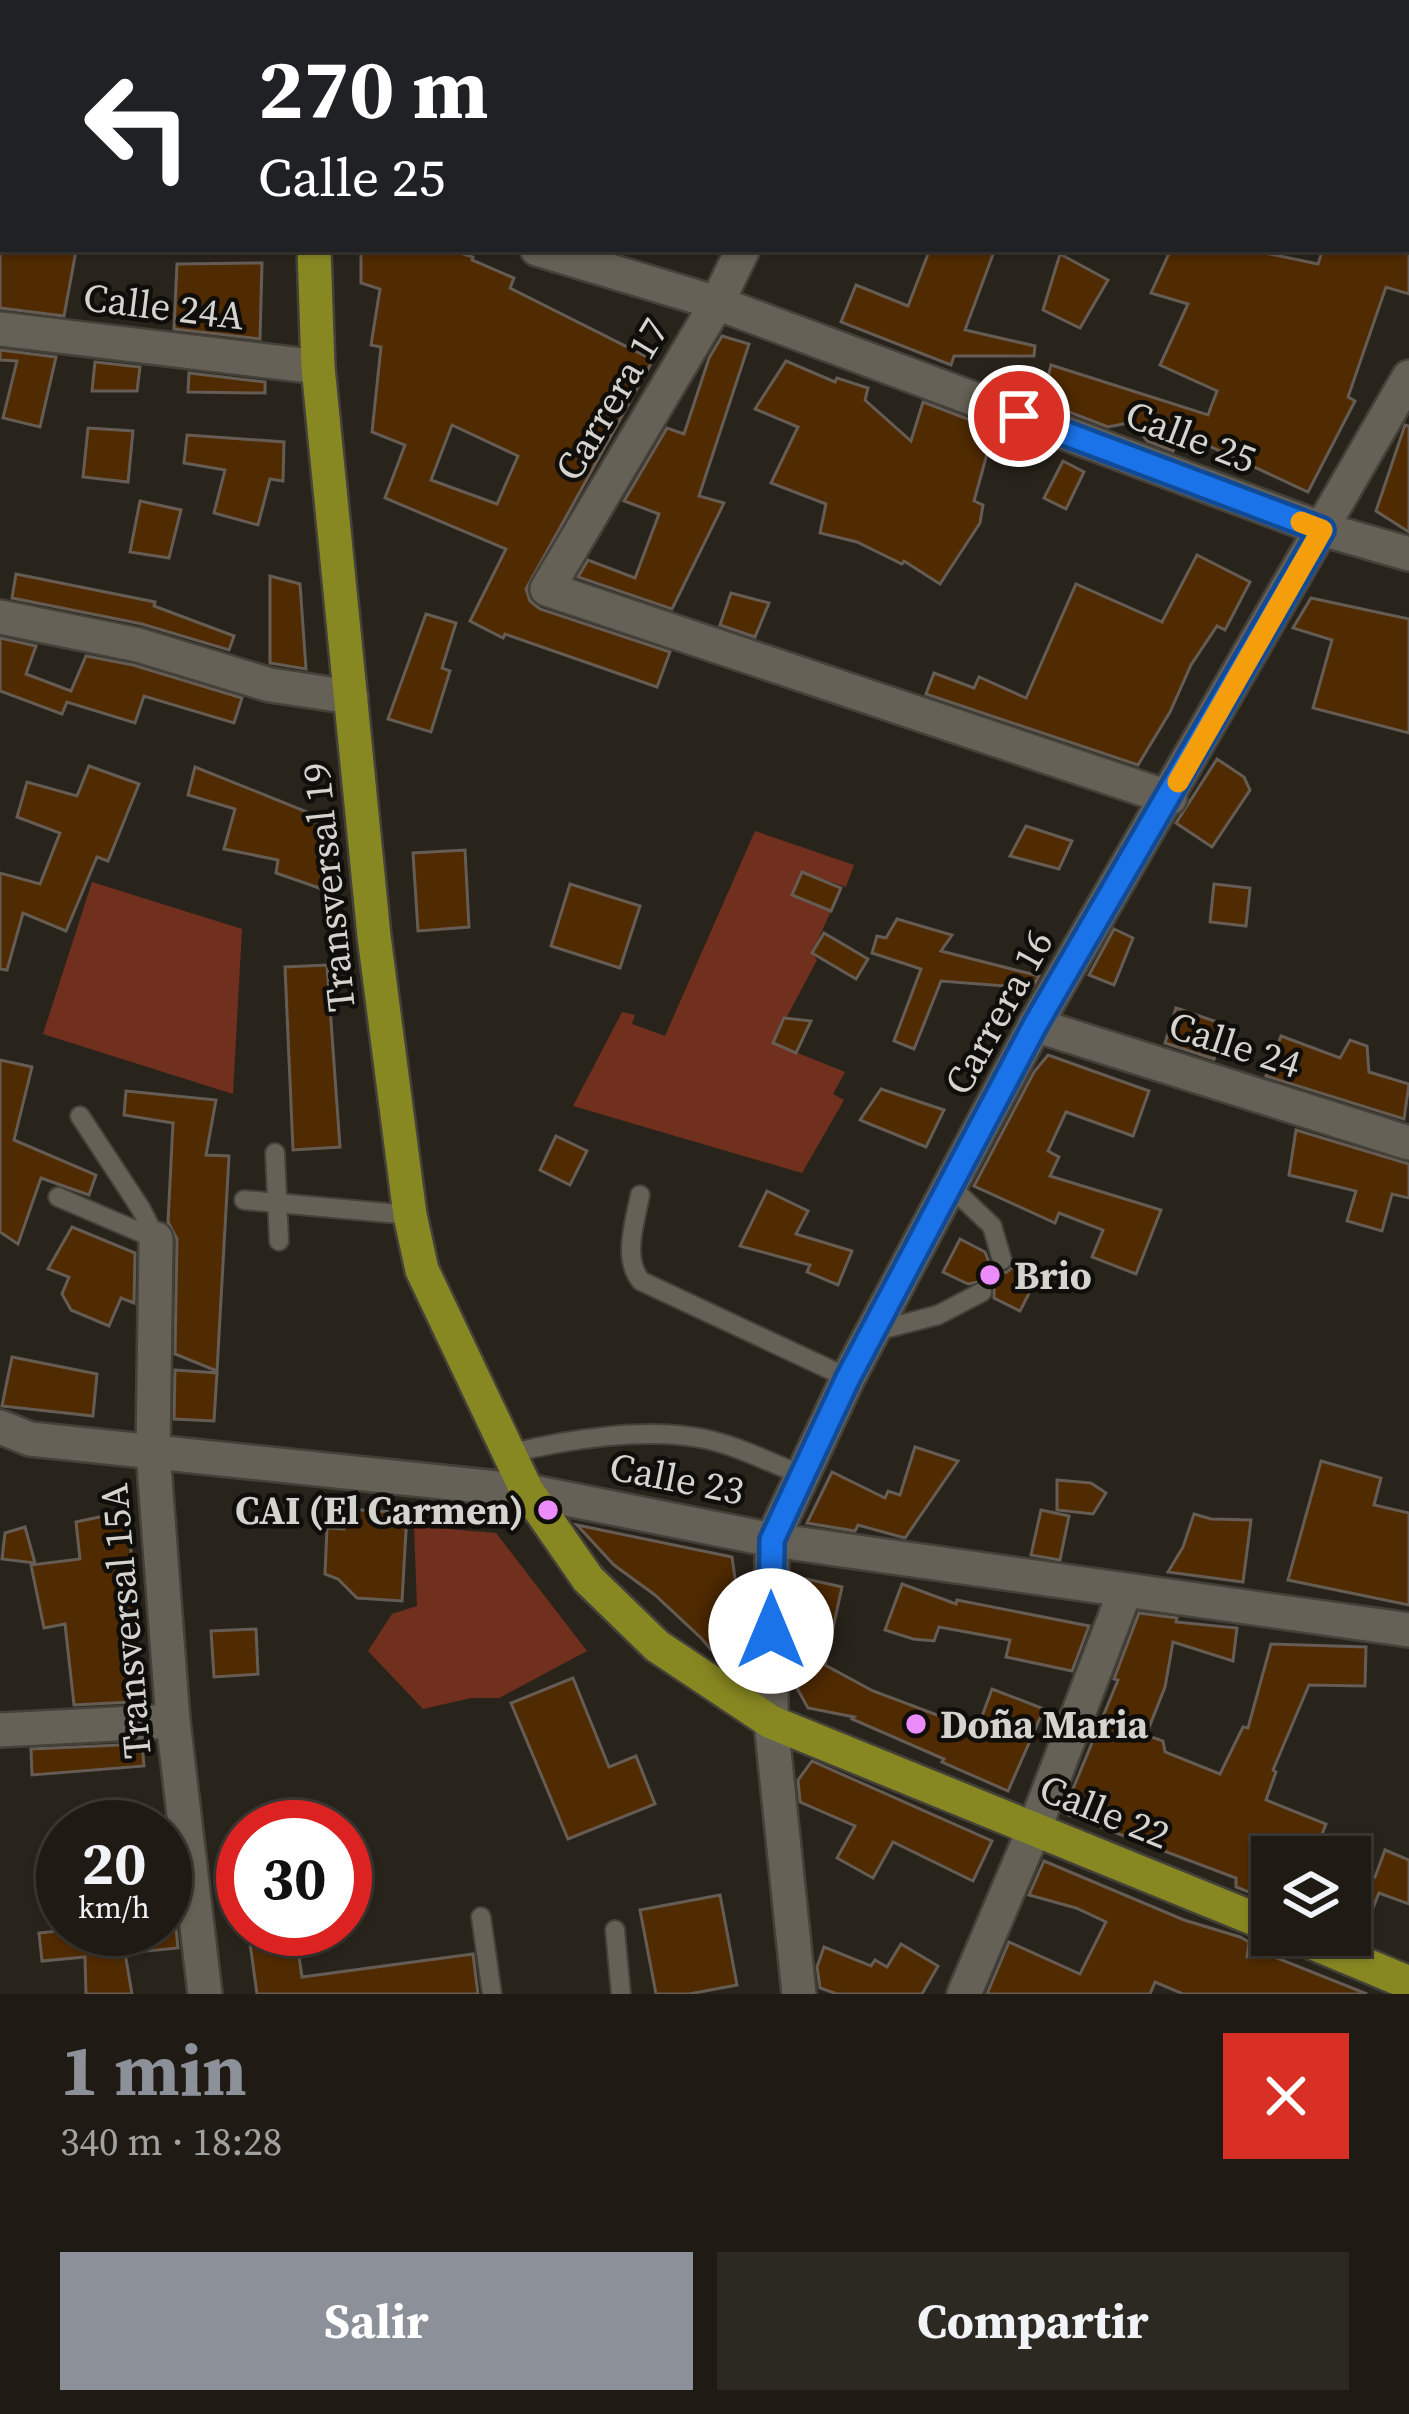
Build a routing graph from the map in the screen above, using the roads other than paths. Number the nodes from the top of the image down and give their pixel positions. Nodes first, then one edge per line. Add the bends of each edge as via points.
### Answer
1 (314, 252) edge
2 (547, 252) edge
3 (742, 252) edge
4 (716, 303) junction
5 (0, 328) edge
6 (318, 367) junction
7 (1409, 377) edge
8 (1322, 530) junction
9 (1409, 554) edge
10 (0, 617) edge
11 (351, 697) junction
12 (1170, 798) junction
13 (1035, 1025) junction
14 (80, 1116) dead end
15 (1409, 1143) edge
16 (275, 1153) dead end
17 (950, 1186) junction
18 (640, 1195) dead end
19 (58, 1197) dead end
20 (244, 1200) dead end
21 (277, 1203) junction
22 (410, 1215) junction
23 (156, 1239) junction
24 (278, 1241) dead end
25 (1002, 1260) dead end
26 (982, 1292) dead end
27 (872, 1332) junction
28 (848, 1378) junction
29 (0, 1427) edge
30 (153, 1452) junction
31 (509, 1454) junction
32 (802, 1474) junction
33 (527, 1491) junction
34 (772, 1540) junction
35 (1124, 1591) junction
36 (1409, 1630) edge
37 (173, 1721) junction
38 (771, 1723) junction
39 (0, 1730) edge
40 (1035, 1827) junction
41 (481, 1917) dead end
42 (1251, 1917) edge
43 (615, 1930) dead end
44 (1344, 1956) edge
45 (1409, 1983) edge
46 (206, 1994) edge
47 (492, 1994) edge
48 (621, 1994) edge
49 (799, 1994) edge
50 (964, 1994) edge

1 - 6 main road, Transversal 19
2 - 4 street, Calle 25
3 - 4 street, Carrera 17
4 - 8 street, Calle 25
4 - 12 street, Carrera 17 via 547,590
5 - 6 street, Calle 24A
6 - 11 main road, Transversal 19
7 - 8 street, Carrera 16
8 - 9 street, Calle 25
8 - 12 street, Carrera 16
10 - 11 street via 138,645 269,685
11 - 22 main road, Transversal 19
12 - 13 street, Carrera 16
13 - 15 street, Calle 24
13 - 17 street, Carrera 16
14 - 23 lane
16 - 21 lane
17 - 25 lane via 992,1226
17 - 27 street, Carrera 16
18 - 28 lane via 630,1251 641,1281
19 - 23 lane
20 - 21 lane
21 - 22 lane
21 - 24 lane
22 - 31 main road, Transversal 19 via 422,1270
23 - 30 street, Transversal 15A
26 - 27 lane via 938,1315
27 - 28 street, Carrera 16
28 - 32 street, Carrera 16
29 - 30 street, Calle 23 via 30,1439
30 - 33 street, Calle 23
30 - 37 street, Transversal 15A
31 - 32 lane via 677,1435
31 - 33 main road, Transversal 19
32 - 34 street, Carrera 16
33 - 34 street, Calle 23
33 - 38 main road, Calle 22 via 588,1579 658,1646
34 - 35 street, Calle 23
34 - 38 street, Carrera 16
35 - 36 street, Calle 23
35 - 40 street
37 - 39 street
37 - 46 street, Transversal 15A
38 - 40 main road, Calle 22
38 - 49 street, Carrera 16
40 - 42 main road, Calle 22
40 - 50 street
41 - 47 lane
43 - 48 lane
44 - 45 main road

